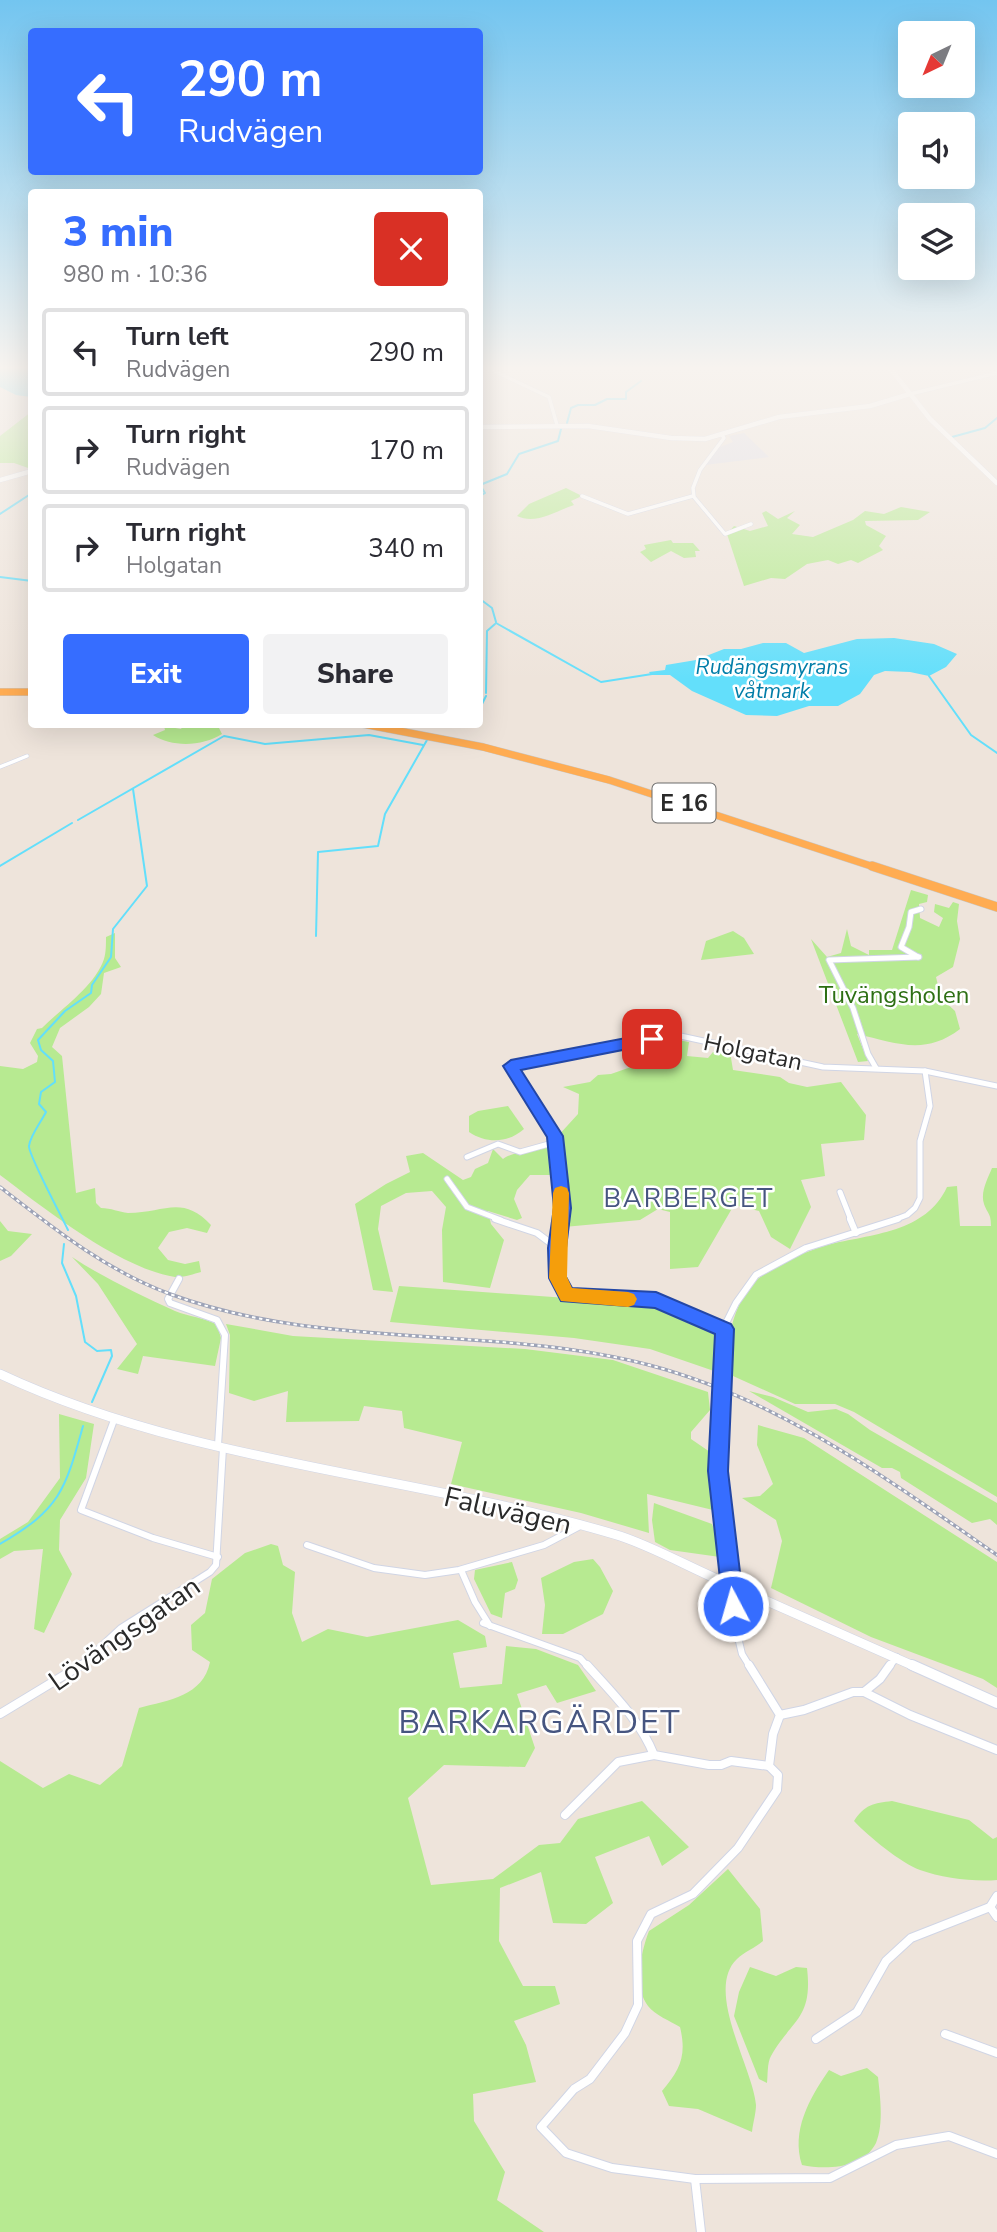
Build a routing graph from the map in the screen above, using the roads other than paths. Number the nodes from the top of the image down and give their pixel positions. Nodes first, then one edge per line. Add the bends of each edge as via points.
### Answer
1 (28, 472) edge
2 (699, 472) edge
3 (0, 480) edge
4 (582, 496) dead end
5 (693, 496) junction
6 (751, 524) dead end
7 (0, 694) edge
8 (28, 694) edge
9 (384, 728) edge
10 (414, 728) edge
11 (27, 756) dead end
12 (0, 767) edge
13 (997, 901) edge
14 (997, 907) edge
15 (921, 909) dead end
16 (876, 1068) junction
17 (925, 1071) junction
18 (997, 1086) edge
19 (556, 1142) junction
20 (467, 1157) dead end
21 (447, 1179) dead end
22 (840, 1192) dead end
23 (856, 1233) junction
24 (557, 1248) junction
25 (179, 1279) dead end
26 (725, 1329) junction
27 (0, 1374) edge
28 (114, 1420) junction
29 (221, 1446) junction
30 (580, 1527) junction
31 (307, 1545) dead end
32 (218, 1557) junction
33 (461, 1570) junction
34 (731, 1583) junction
35 (897, 1657) junction
36 (864, 1692) junction
37 (997, 1703) edge
38 (0, 1714) edge
39 (780, 1715) junction
40 (997, 1750) edge
41 (654, 1755) junction
42 (769, 1766) junction
43 (565, 1815) dead end
44 (997, 1896) edge
45 (990, 1907) junction
46 (997, 1917) edge
47 (945, 2034) dead end
48 (817, 2039) dead end
49 (997, 2053) edge
50 (997, 2154) edge
51 (695, 2179) junction
52 (701, 2232) edge

1 - 3 street
2 - 5 street
4 - 5 street via 628,514
5 - 6 street via 725,534
7 - 8 highway
9 - 14 highway, E 16 via 483,747 609,780
10 - 13 highway, E 16 via 612,775
11 - 12 street
15 - 16 street via 911,912 901,947 919,957 829,960
16 - 17 street, Holgatan
16 - 19 street, Holgatan via 823,1067 676,1035 511,1066
17 - 18 street, Holgatan
17 - 23 street via 930,1100 920,1141 920,1198 907,1215
19 - 20 street via 520,1152 498,1144
19 - 24 street via 562,1208
21 - 24 street via 470,1209 533,1229
22 - 23 street
23 - 26 street via 806,1248 756,1275
24 - 26 street via 558,1278 567,1295 656,1300
25 - 29 street, Lövängsgatan via 170,1303 217,1320 225,1335
26 - 34 street via 718,1471
27 - 28 street, Faluvägen
28 - 29 street, Faluvägen
28 - 32 street via 80,1510
29 - 30 street, Faluvägen
29 - 32 street, Lövängsgatan
30 - 33 street via 568,1536
30 - 34 street, Faluvägen via 622,1537
31 - 33 street via 410,1575
32 - 38 street, Lövängsgatan via 210,1572 137,1616 74,1672
33 - 41 street via 487,1625 580,1658 630,1714
34 - 35 street, Faluvägen
34 - 39 street via 743,1654
35 - 36 street
35 - 37 street, Faluvägen
36 - 39 street
36 - 40 street
39 - 42 street
41 - 42 street via 709,1765
41 - 43 street via 618,1762
42 - 51 street via 778,1775 777,1790 738,1848 693,1894 651,1914 637,1941 638,2005 625,2033 590,2079 574,2088 541,2127 566,2153 612,2168
44 - 45 street
45 - 46 street
45 - 48 street via 911,1938 886,1961 857,2012
47 - 49 street
50 - 51 street via 948,2136 896,2145 830,2178
51 - 52 street

